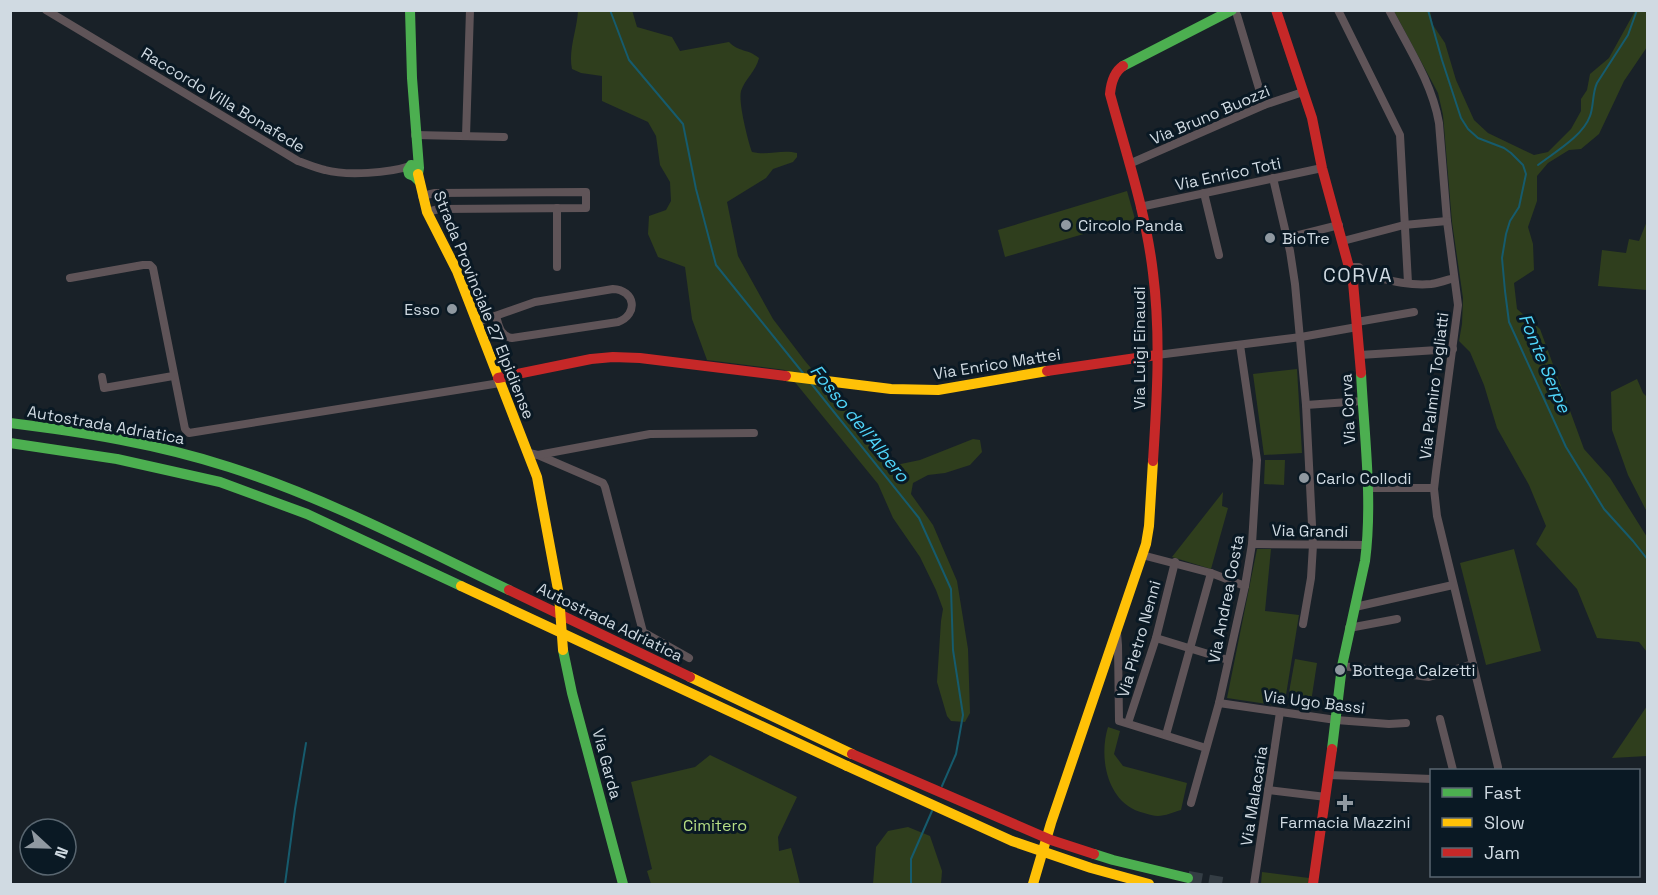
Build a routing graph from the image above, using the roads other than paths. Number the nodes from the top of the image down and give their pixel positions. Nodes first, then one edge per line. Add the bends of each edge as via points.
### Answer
1 (46, 10) edge
2 (410, 10) edge
3 (470, 10) edge
4 (1276, 10) edge
5 (1338, 10) edge
6 (1389, 10) edge
7 (1235, 13) edge
8 (1303, 93) junction
9 (1263, 105) junction
10 (415, 135) junction
11 (466, 136) junction
12 (504, 136) dead end
13 (1129, 164) junction
14 (1322, 168) junction
15 (415, 171) junction
16 (1273, 178) junction
17 (507, 192) junction
18 (1204, 193) junction
19 (422, 196) junction
20 (1140, 207) junction
21 (557, 208) junction
22 (507, 209) junction
23 (427, 212) junction
24 (1447, 221) junction
25 (1338, 225) junction
26 (1404, 225) junction
27 (1287, 238) junction
28 (1343, 241) junction
29 (1219, 255) dead end
30 (557, 267) dead end
31 (1350, 267) junction
32 (1365, 275) junction
33 (70, 278) dead end
34 (1454, 278) junction
35 (1353, 282) junction
36 (1408, 283) junction
37 (1414, 312) dead end
38 (496, 316) junction
39 (478, 322) junction
40 (1357, 325) junction
41 (1301, 338) junction
42 (1240, 345) junction
43 (1453, 350) junction
44 (1157, 355) junction
45 (1360, 356) junction
46 (102, 376) dead end
47 (173, 376) junction
48 (499, 381) junction
49 (1363, 401) junction
50 (1306, 405) junction
51 (10, 423) edge
52 (754, 433) dead end
53 (10, 442) edge
54 (533, 454) junction
55 (1367, 488) junction
56 (1434, 488) junction
57 (1252, 544) junction
58 (1313, 545) junction
59 (1367, 545) junction
60 (1142, 555) junction
61 (1175, 562) junction
62 (1211, 573) junction
63 (1453, 585) junction
64 (1245, 586) junction
65 (1355, 607) junction
66 (1397, 619) dead end
67 (1303, 624) dead end
68 (1349, 628) junction
69 (1116, 631) junction
70 (1156, 638) junction
71 (1190, 648) junction
72 (563, 651) joint
73 (689, 658) dead end
74 (1228, 660) junction
75 (1473, 664) junction
76 (1342, 666) junction
77 (1219, 703) junction
78 (1280, 712) junction
79 (1440, 718) dead end
80 (1336, 720) junction
81 (1128, 723) junction
82 (1406, 723) dead end
83 (1166, 735) junction
84 (1206, 748) junction
85 (1453, 769) edge
86 (1498, 769) edge
87 (1329, 775) junction
88 (1430, 779) edge
89 (1268, 790) junction
90 (1326, 797) junction
91 (1191, 803) dead end
92 (1188, 878) dead end
93 (624, 885) edge
94 (1033, 885) edge
95 (1149, 885) edge
96 (1254, 885) edge
97 (1313, 885) edge

1 - 15 street, Raccordo Villa Bonafede via 298,161 327,171
2 - 10 main road, Strada Provinciale 27 Elpidiense
3 - 11 street
4 - 8 main road, Via Corva
5 - 26 street via 1400,135
6 - 24 street, Via Palmiro Togliatti via 1436,107
7 - 9 street
7 - 13 main road, Via Luigi Einaudi via 1120,68 1112,79 1110,94
8 - 9 street, Via Bruno Buozzi
8 - 14 main road, Via Corva
9 - 13 street, Via Bruno Buozzi
10 - 11 street
10 - 15 main road, Strada Provinciale 27 Elpidiense
11 - 12 street
13 - 20 main road, Via Luigi Einaudi
14 - 16 street, Via Enrico Toti
14 - 25 main road, Via Corva
15 - 19 main road, Strada Provinciale 27 Elpidiense
16 - 18 street, Via Enrico Toti
16 - 27 street
17 - 19 street
17 - 21 street via 586,192 586,208
17 - 22 street
18 - 20 street, Via Enrico Toti
18 - 29 street
19 - 23 main road, Strada Provinciale 27 Elpidiense
20 - 44 main road, Via Luigi Einaudi via 1153,271
21 - 22 street
21 - 30 street
22 - 23 street
23 - 39 main road, Strada Provinciale 27 Elpidiense
24 - 26 street
24 - 34 street, Via Palmiro Togliatti
25 - 27 street
25 - 28 main road, Via Corva
26 - 28 street
26 - 36 street
27 - 41 street
28 - 31 main road, Via Corva
31 - 32 street via 1359,267
31 - 35 main road, Via Corva
32 - 35 street
32 - 36 street
33 - 47 street via 150,266
34 - 36 street via 1433,284
34 - 43 street, Via Palmiro Togliatti via 1458,305
35 - 40 main road, Via Corva
37 - 40 street, Via Enrico Mattei
38 - 38 street via 535,302 613,289 625,292 632,303 629,315 618,322 512,338 502,333
38 - 39 street
39 - 48 main road, Strada Provinciale 27 Elpidiense
40 - 41 street, Via Enrico Mattei
40 - 45 main road, Via Corva
41 - 42 street, Via Enrico Mattei
41 - 50 street
42 - 44 street, Via Enrico Mattei
42 - 57 street, Via Andrea Costa via 1257,460
43 - 45 street
43 - 56 street, Via Palmiro Togliatti
44 - 48 main road, Via Enrico Mattei via 938,390 891,389 613,357
44 - 60 main road, Via Luigi Einaudi via 1149,526
45 - 49 main road, Via Corva
46 - 47 street via 104,388
47 - 48 street via 189,433
48 - 54 main road, Strada Provinciale 27 Elpidiense
49 - 50 street
49 - 55 main road, Via Corva
50 - 58 street
51 - 92 main road, Autostrada Adriatica, bridge via 68,430 177,452 304,494 852,754 1051,840
52 - 54 street via 650,434
53 - 95 main road, Autostrada Adriatica, bridge via 117,459 219,482 307,514 1012,842
54 - 72 main road, Strada Provinciale 27 Elpidiense, bridge via 559,594
54 - 73 street via 603,483 643,632
55 - 56 street
55 - 59 main road, Via Corva
56 - 63 street, Via Palmiro Togliatti
57 - 58 street, Via Grandi
57 - 64 street, Via Andrea Costa
58 - 59 street, Via Grandi
58 - 67 street
59 - 65 main road, Via Corva
60 - 61 street
60 - 69 main road, Via Luigi Einaudi
61 - 62 street
61 - 70 street, Via Pietro Nenni
62 - 64 street
62 - 71 street
63 - 65 street
63 - 75 street, Via Palmiro Togliatti
64 - 74 street, Via Andrea Costa
65 - 68 main road, Via Corva
66 - 68 street
68 - 76 main road, Via Corva
69 - 81 street, Via Luigi Einaudi via 1119,721
69 - 94 main road, Via Luigi Einaudi
70 - 71 street
70 - 81 street, Via Pietro Nenni
71 - 74 street
71 - 83 street
72 - 93 main road, Via Garda
74 - 77 street, Via Andrea Costa
75 - 76 street via 1429,677
75 - 86 street, Via Palmiro Togliatti
76 - 80 main road, Via Corva
77 - 78 street, Via Ugo Bassi
77 - 84 street, Via Andrea Costa
78 - 80 street, Via Ugo Bassi
78 - 89 street, Via Malacaria
79 - 85 street
80 - 82 street, Via Ugo Bassi
80 - 87 main road, Via Corva
81 - 83 street
83 - 84 street
84 - 91 street, Via Andrea Costa
87 - 88 street
87 - 90 main road, Via Corva
89 - 90 street
89 - 96 street, Via Malacaria
90 - 97 main road, Via Corva

